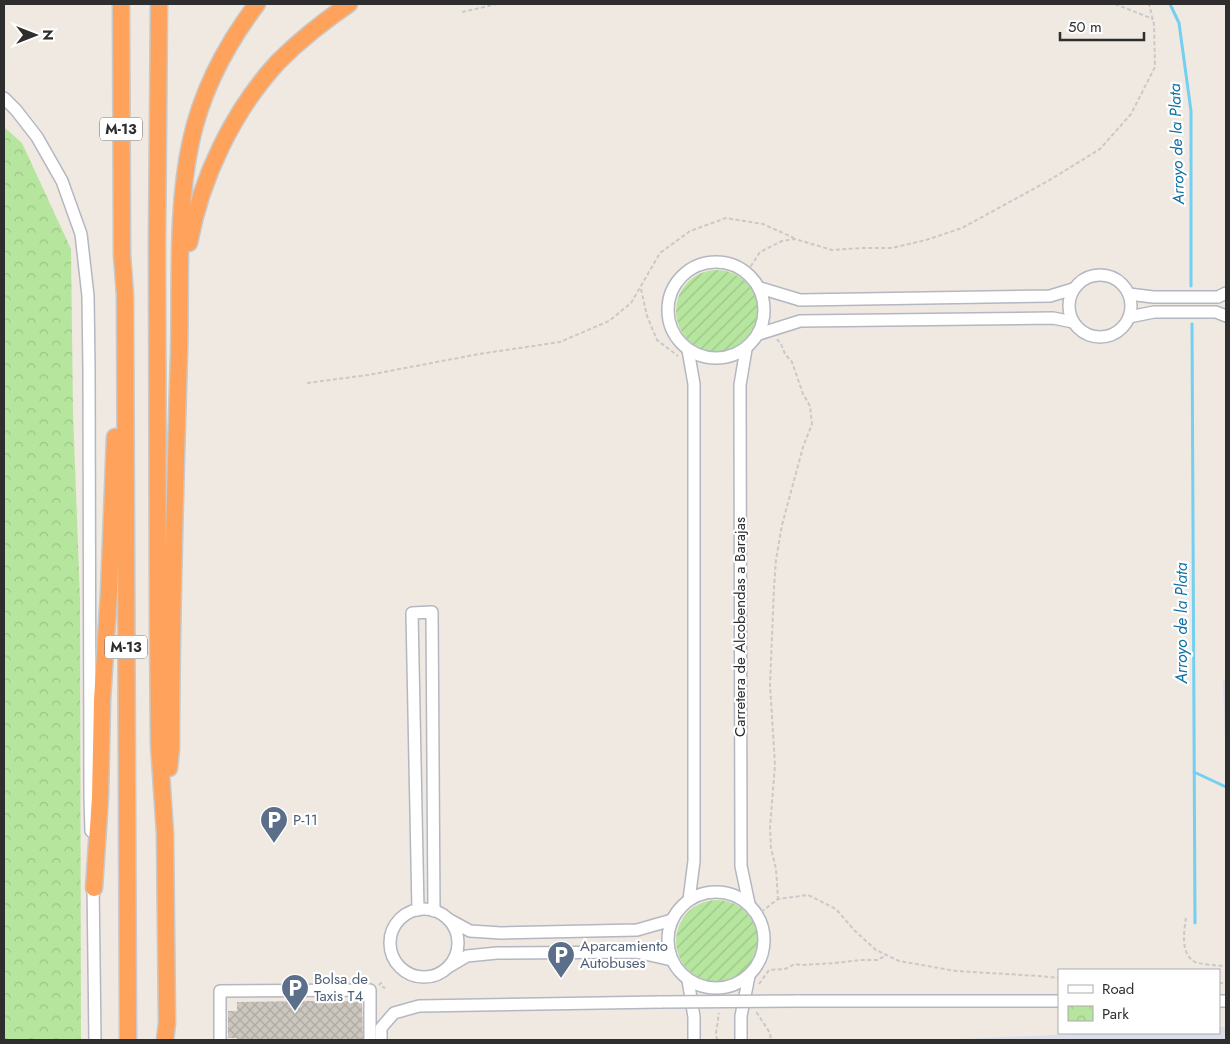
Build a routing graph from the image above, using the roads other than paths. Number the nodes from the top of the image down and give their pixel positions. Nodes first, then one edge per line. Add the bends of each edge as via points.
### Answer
1 (120, 4) edge
2 (159, 4) edge
3 (257, 4) edge
4 (349, 4) edge
5 (4, 98) edge
6 (122, 255) junction
7 (760, 288) junction
8 (1073, 289) junction
9 (1226, 293) edge
10 (1129, 294) junction
11 (180, 312) junction
12 (1226, 316) edge
13 (1129, 317) junction
14 (1073, 322) junction
15 (759, 334) junction
16 (746, 349) junction
17 (688, 350) junction
18 (166, 833) junction
19 (94, 888) junction
20 (689, 900) junction
21 (749, 904) junction
22 (418, 910) junction
23 (434, 911) junction
24 (448, 919) junction
25 (672, 920) junction
26 (672, 960) junction
27 (450, 966) junction
28 (749, 976) junction
29 (688, 980) junction
30 (1058, 1001) edge
31 (167, 1023) junction
32 (95, 1040) edge
33 (128, 1040) edge
34 (165, 1040) edge
35 (170, 1040) edge
36 (220, 1040) edge
37 (370, 1040) edge
38 (381, 1040) edge
39 (694, 1040) edge
40 (741, 1040) edge

1 - 6 highway, M-13
2 - 18 highway, M-13 via 158,647 159,744
3 - 11 highway via 224,51 205,94 191,139 182,202
4 - 11 highway via 317,27 278,63 257,88 223,142 193,219
5 - 19 street via 36,137 62,181 81,234 88,296 90,798
6 - 19 highway via 116,294 116,430
6 - 33 highway, M-13 via 125,295
7 - 8 street via 800,300 1050,296
7 - 15 street via 764,318
7 - 17 street via 747,272 725,262 711,262 685,273 675,284 668,312 677,339
8 - 10 street via 1083,279 1096,274 1110,276 1122,283
8 - 14 street via 1068,306
9 - 10 street via 1218,297 1153,298
10 - 13 street
11 - 18 highway via 171,627 171,749
12 - 13 street via 1216,312 1154,312
13 - 14 street via 1112,335 1099,338 1086,334
14 - 15 street via 1053,318 800,321
15 - 16 street
16 - 17 street via 717,359
16 - 21 street, Carretera de Alcobendas a Barajas via 740,385 740,866
17 - 20 street via 694,384 694,861
18 - 31 highway, M-13
19 - 32 street
20 - 21 street via 708,892 730,894
20 - 25 street
21 - 28 street via 763,927 763,953
22 - 23 street
22 - 23 street via 412,613 432,612
22 - 27 street via 399,920 393,929 390,948 396,964 412,976 422,978 442,973
23 - 24 street
24 - 25 street via 470,931 501,933 637,930
24 - 27 street via 458,937 457,952
25 - 26 street via 668,940
26 - 27 street via 636,952 497,953 467,956
26 - 29 street
28 - 29 street via 730,987 708,988
28 - 40 street via 741,1016
29 - 39 street
30 - 38 street, bridge via 419,1006 394,1014 381,1028
31 - 34 highway, M-13
31 - 35 highway
36 - 37 street via 220,991 362,990 370,990

